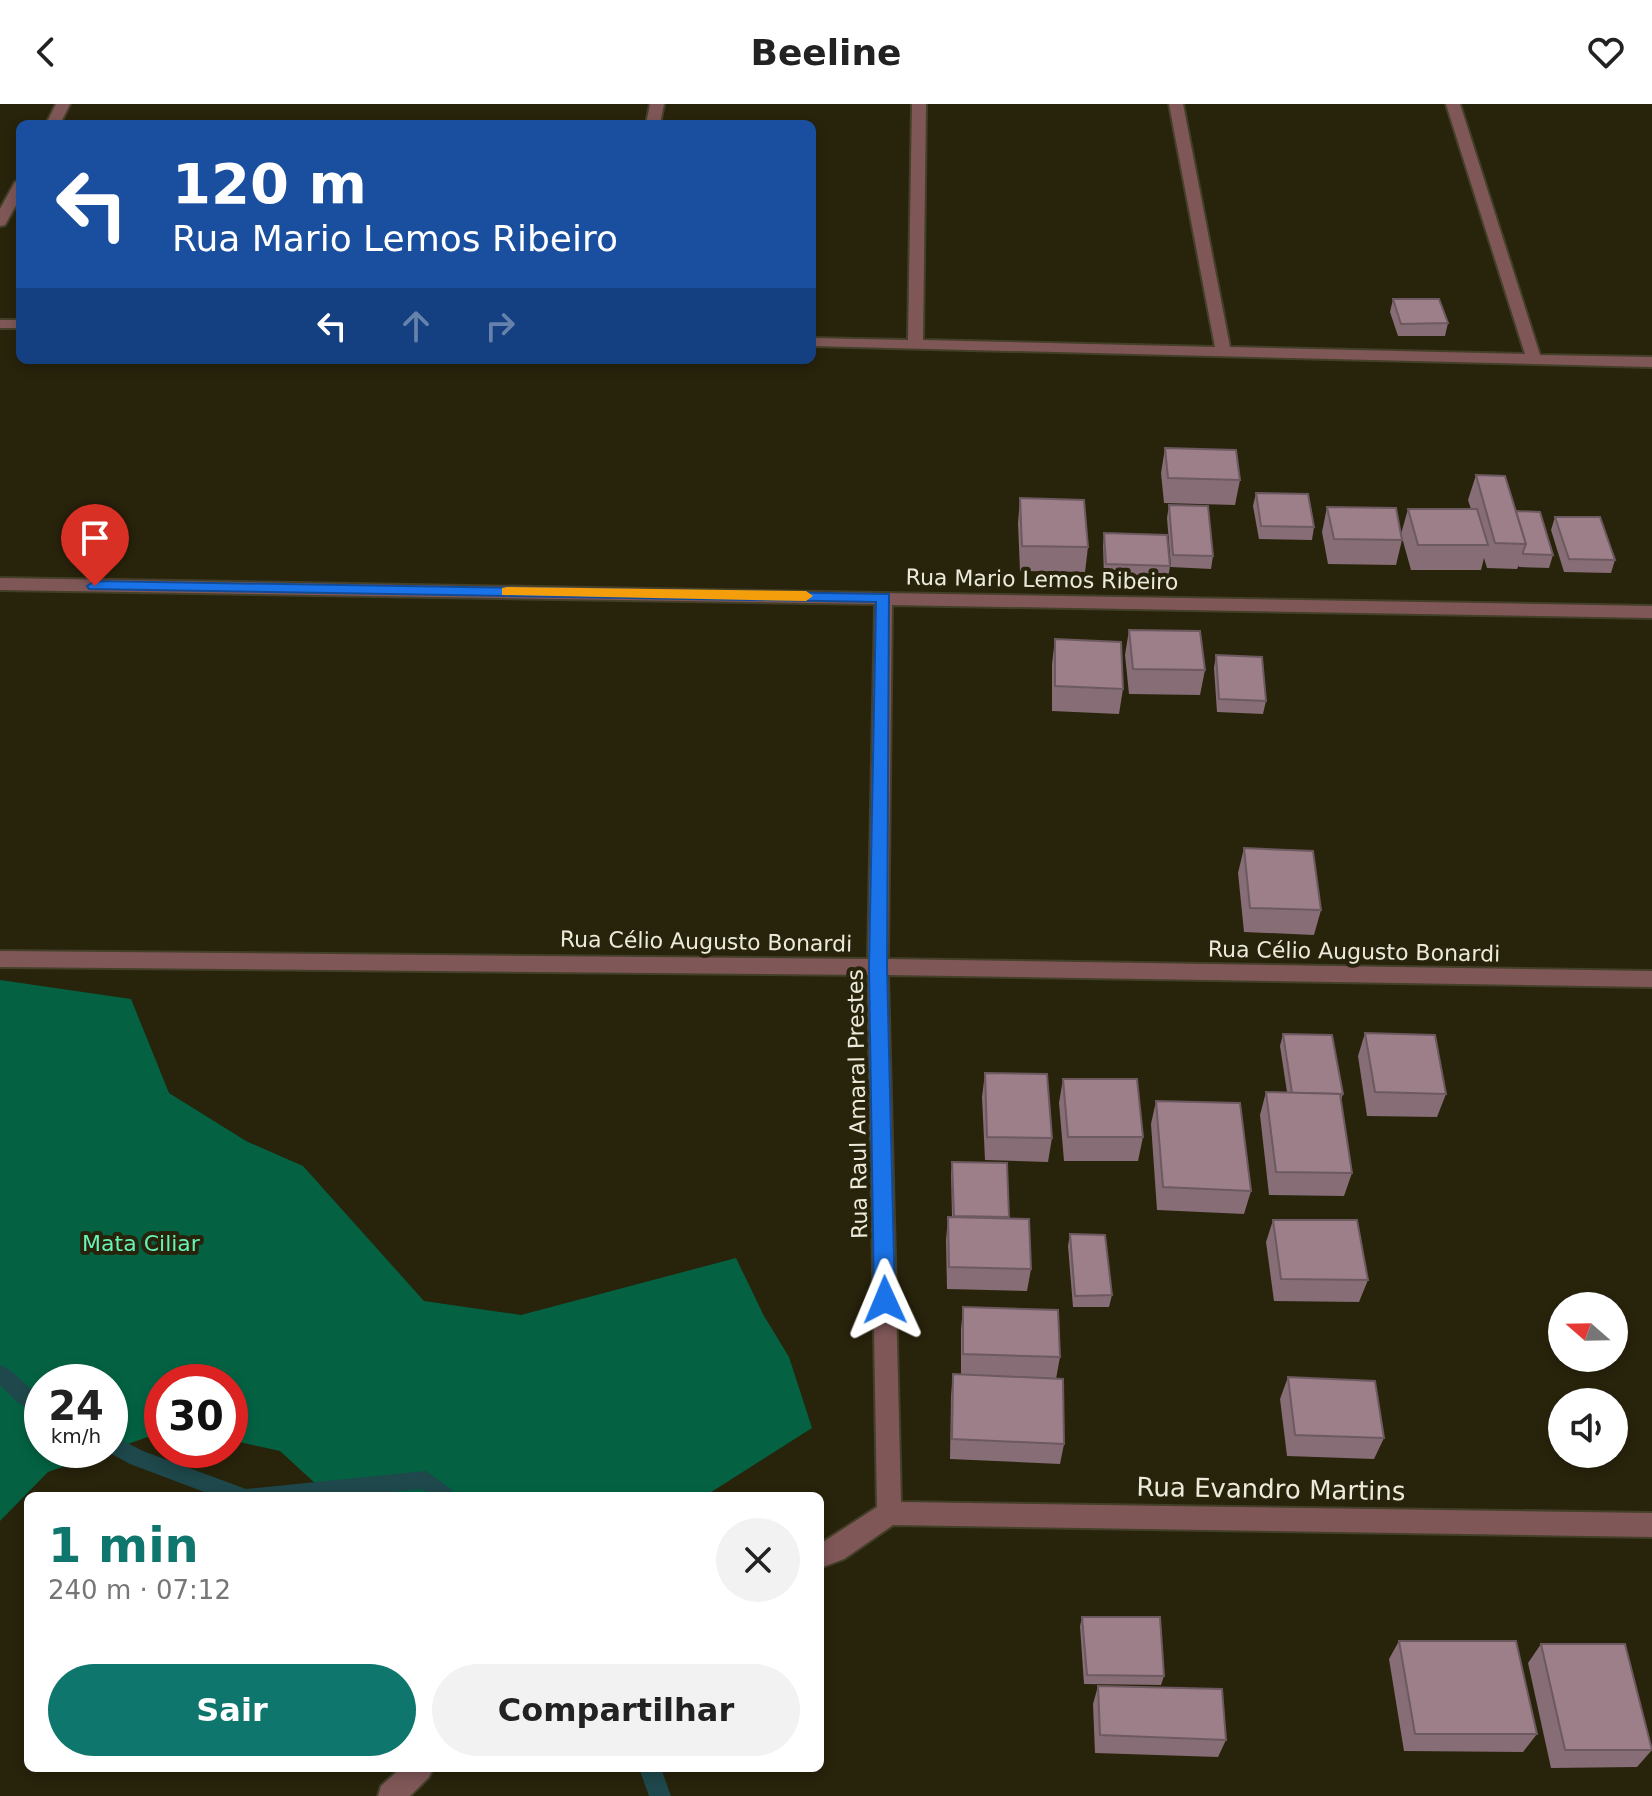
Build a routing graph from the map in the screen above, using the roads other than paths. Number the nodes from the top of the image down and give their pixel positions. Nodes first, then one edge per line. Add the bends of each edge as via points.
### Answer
1 (919, 104) edge
2 (1176, 104) edge
3 (1453, 104) edge
4 (16, 192) edge
5 (0, 222) edge
6 (816, 342) edge
7 (915, 345) junction
8 (1223, 352) junction
9 (1534, 359) junction
10 (1652, 362) edge
11 (0, 584) edge
12 (884, 597) junction
13 (1652, 612) edge
14 (0, 959) edge
15 (878, 967) junction
16 (1652, 979) edge
17 (889, 1513) junction
18 (1652, 1525) edge
19 (824, 1555) edge
20 (416, 1772) edge
21 (391, 1796) edge

1 - 7 street
2 - 8 street
3 - 9 street
4 - 5 street
6 - 7 street
7 - 8 street
8 - 9 street
9 - 10 street
11 - 12 street, Rua Mario Lemos Ribeiro
12 - 13 street, Rua Mario Lemos Ribeiro
12 - 15 street, Rua Raul Amaral Prestes
14 - 15 street, Rua Célio Augusto Bonardi
15 - 16 street, Rua Célio Augusto Bonardi
15 - 17 street, Rua Raul Amaral Prestes
17 - 18 street, Rua Evandro Martins
17 - 19 street
20 - 21 street

